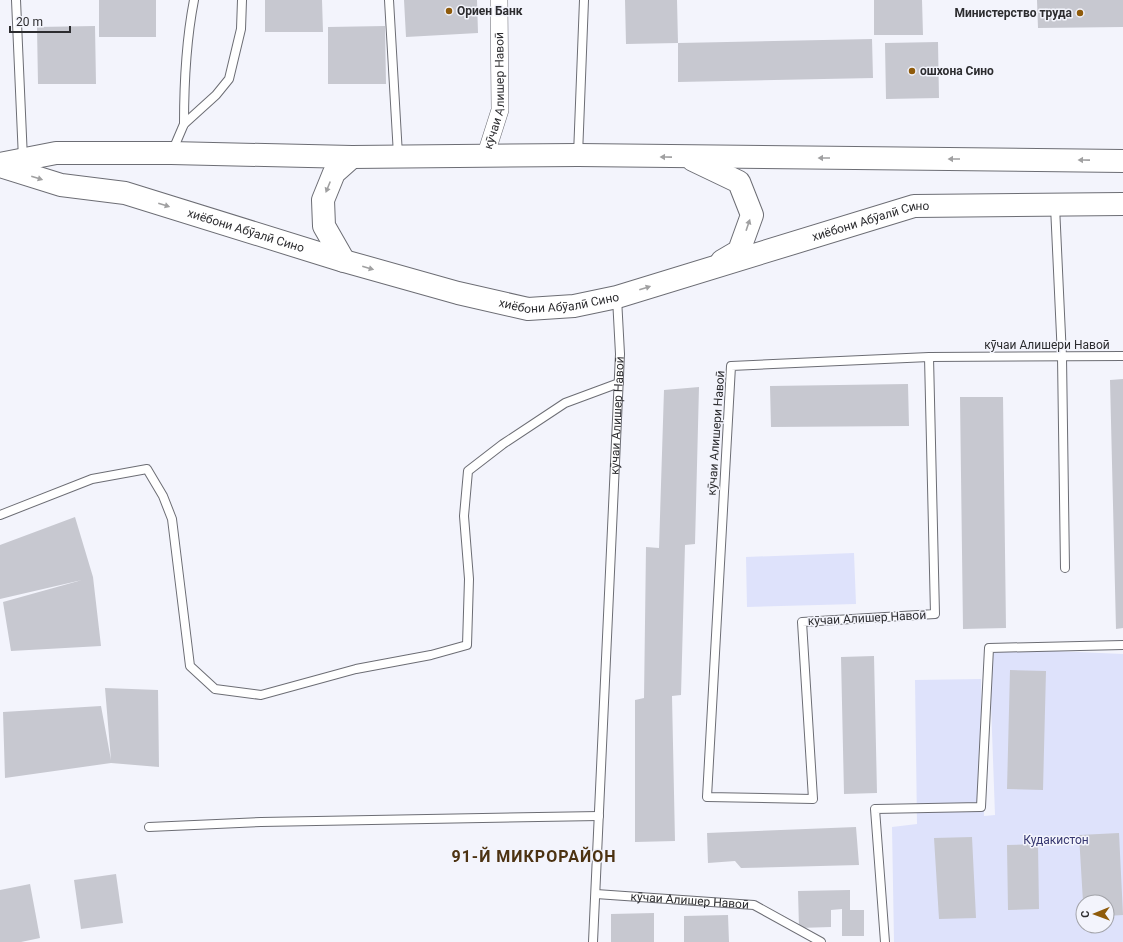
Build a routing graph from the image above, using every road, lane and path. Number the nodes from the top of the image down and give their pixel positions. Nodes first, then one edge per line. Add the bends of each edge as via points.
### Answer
1 (16, 0) edge
2 (194, 0) edge
3 (242, 0) edge
4 (389, 0) edge
5 (499, 0) edge
6 (584, 0) edge
7 (184, 124) junction
8 (172, 153) junction
9 (578, 156) junction
10 (352, 157) junction
11 (398, 157) junction
12 (485, 157) junction
13 (688, 158) junction
14 (23, 160) junction
15 (1123, 161) edge
16 (0, 165) edge
17 (1123, 204) edge
18 (1055, 205) junction
19 (344, 261) junction
20 (705, 270) junction
21 (617, 297) junction
22 (1123, 356) edge
23 (929, 357) junction
24 (1062, 357) junction
25 (619, 383) junction
26 (0, 515) edge
27 (1066, 568) dead end
28 (1123, 645) edge
29 (707, 797) joint
30 (599, 816) junction
31 (149, 827) dead end
32 (596, 894) junction
33 (593, 942) edge
34 (821, 942) edge
35 (885, 942) edge

1 - 14 lane
2 - 7 lane via 188,30
3 - 7 lane via 241,29 229,79 216,95
4 - 11 lane
5 - 12 street, кӯчаи Алишер Навоӣ via 500,110
6 - 9 lane
7 - 8 lane
8 - 10 main road, хиёбони Абӯалӣ Сино
8 - 14 main road, хиёбони Абӯалӣ Сино via 56,153
9 - 12 main road, хиёбони Абӯалӣ Сино
13 -> 9 main road, хиёбони Абӯалӣ Сино
10 - 11 main road, хиёбони Абӯалӣ Сино
10 -> 19 main road via 334,172 323,200 324,226
11 - 12 main road, хиёбони Абӯалӣ Сино
15 -> 13 main road, хиёбони Абӯалӣ Сино
20 -> 13 main road via 739,252 752,215 739,182
14 - 16 main road, хиёбони Абӯалӣ Сино
16 -> 19 main road, хиёбони Абӯалӣ Сино via 61,185 125,193
17 - 18 main road, хиёбони Абӯалӣ Сино
18 - 20 main road, хиёбони Абӯалӣ Сино via 914,206
18 - 24 lane
19 -> 21 main road, хиёбони Абӯалӣ Сино via 458,293 528,309 574,306
21 -> 20 main road, хиёбони Абӯалӣ Сино
21 - 25 lane, кӯчаи Алишер Навоӣ
22 - 24 lane, кӯчаи Алишери Навоӣ
23 - 24 lane, кӯчаи Алишери Навоӣ
23 - 29 lane, кӯчаи Алишери Навоӣ via 731,366
23 - 29 lane, кӯчаи Алишер Навоӣ via 935,614 802,622 813,799
24 - 27 lane
25 - 26 lane via 565,403 503,444 468,471 464,516 469,579 467,645 431,655 356,669 261,695 215,689 190,666 172,519 163,496 147,469 92,479
25 - 30 lane, кӯчаи Алишер Навоӣ
28 - 35 lane via 989,648 981,807 875,809
30 - 31 lane via 261,822
30 - 32 lane, кӯчаи Алишер Навоӣ
32 - 33 lane, кӯчаи Алишер Навоӣ
32 - 34 lane, кӯчаи Алишер Навоӣ via 754,905

